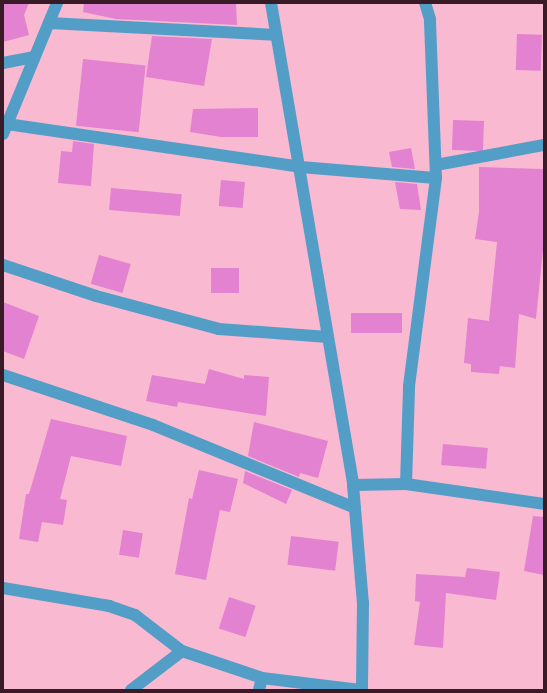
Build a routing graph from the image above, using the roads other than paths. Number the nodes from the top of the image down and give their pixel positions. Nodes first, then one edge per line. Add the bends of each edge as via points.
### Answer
1 (57, 3) edge
2 (271, 3) edge
3 (426, 3) edge
4 (49, 23) junction
5 (276, 35) junction
6 (34, 57) junction
7 (3, 63) edge
8 (5, 129) edge
9 (544, 145) edge
10 (436, 165) junction
11 (300, 167) junction
12 (436, 178) junction
13 (3, 265) edge
14 (328, 337) junction
15 (3, 375) edge
16 (406, 484) junction
17 (353, 485) junction
18 (544, 504) edge
19 (355, 508) junction
20 (3, 588) edge
21 (182, 651) junction
22 (262, 678) junction
23 (131, 690) edge
24 (259, 690) edge
25 (361, 690) edge

1 - 4 street
2 - 5 street
3 - 10 street via 430,19
4 - 5 street
4 - 6 street
5 - 11 street
6 - 7 street
6 - 8 street
8 - 11 street
9 - 10 street
10 - 12 street
11 - 12 street
11 - 14 street
12 - 16 street via 410,386
13 - 14 street via 96,296 218,329
14 - 17 street
15 - 19 street via 153,425
16 - 17 street
16 - 18 street
17 - 19 street
19 - 25 street via 363,603
20 - 21 street via 109,606 135,615
21 - 22 street
21 - 23 street
22 - 24 street
22 - 25 street

